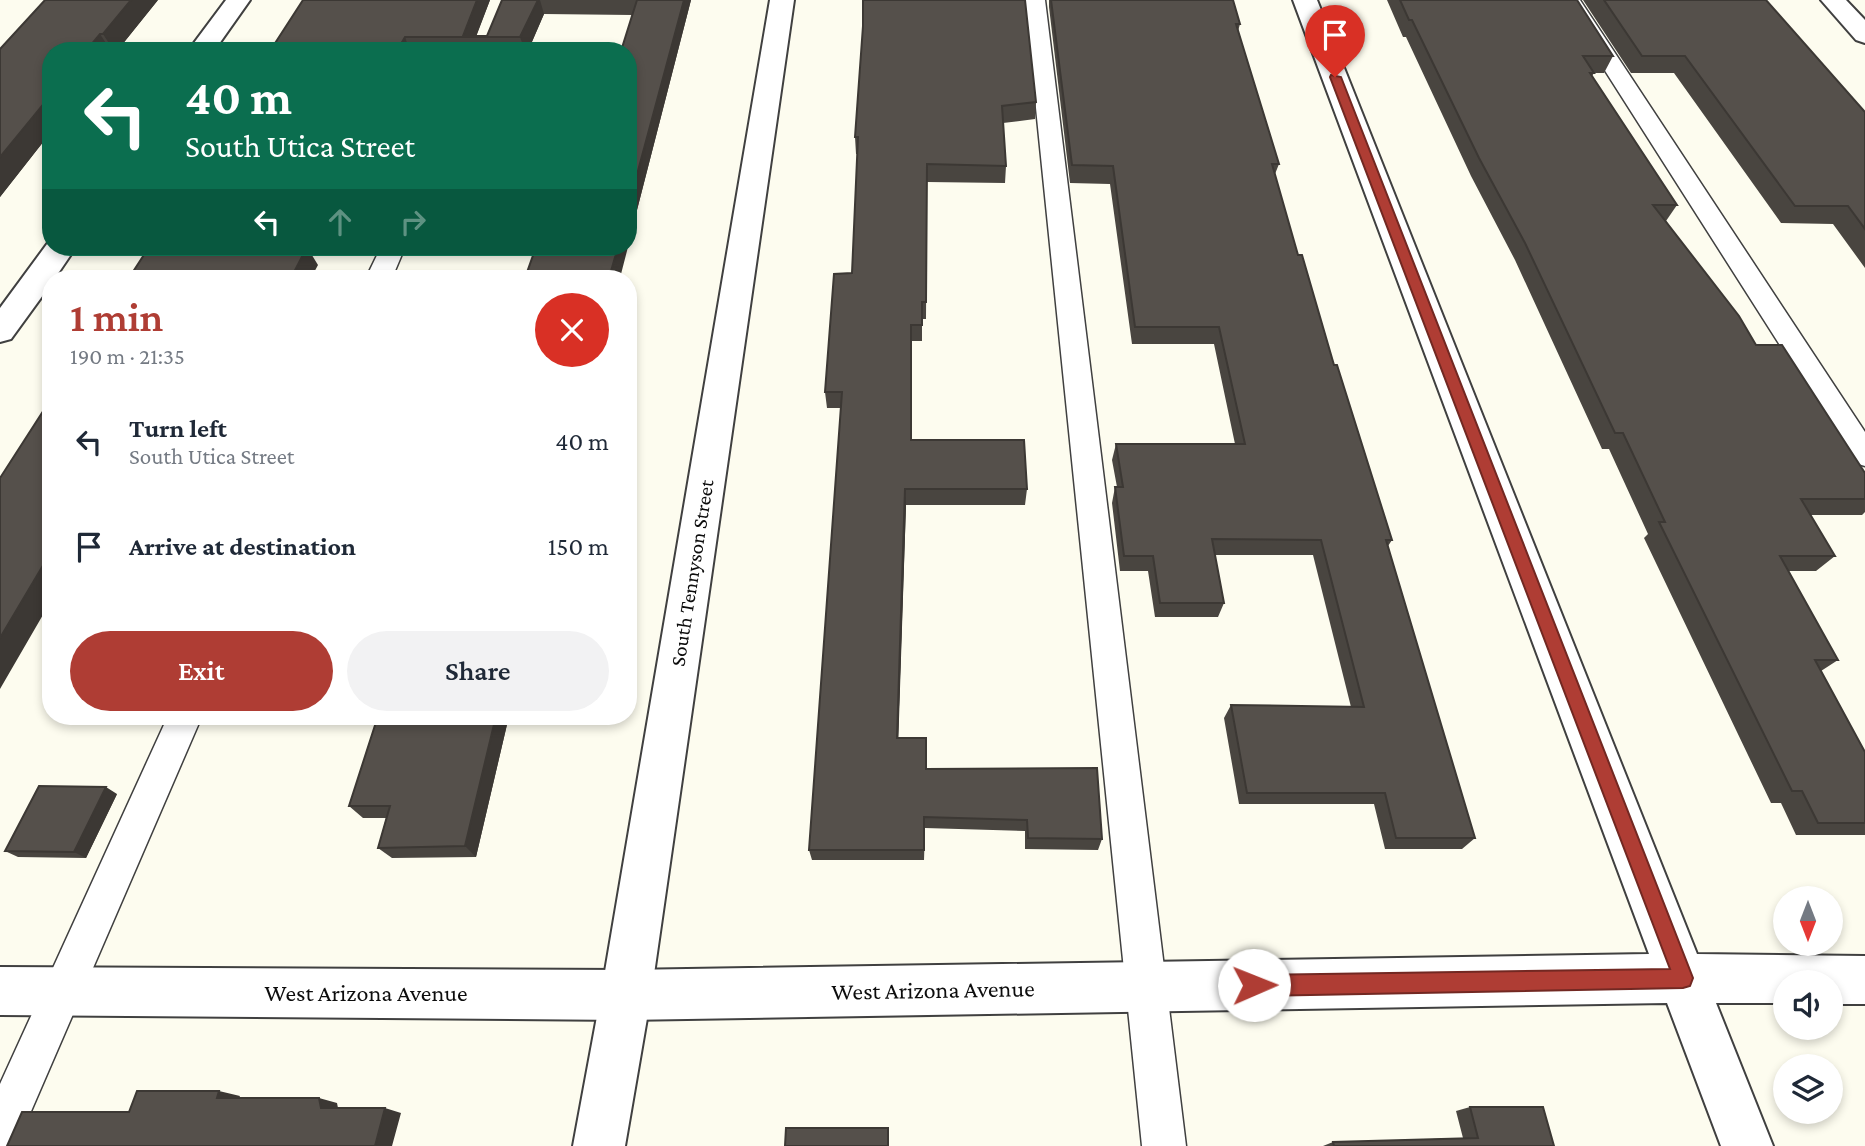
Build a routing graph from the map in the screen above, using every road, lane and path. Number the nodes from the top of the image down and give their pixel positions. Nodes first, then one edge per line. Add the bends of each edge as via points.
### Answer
1 (238, 0) edge
2 (782, 0) edge
3 (1035, 0) edge
4 (1306, 0) edge
5 (1570, 0) edge
6 (1833, 0) edge
7 (1865, 34) edge
8 (208, 42) edge
9 (42, 273) edge
10 (0, 331) edge
11 (1865, 455) edge
12 (181, 725) edge
13 (1683, 978) junction
14 (1865, 980) edge
15 (1147, 987) junction
16 (0, 990) edge
17 (63, 991) junction
18 (626, 995) junction
19 (0, 1133) edge
20 (599, 1146) edge
21 (1164, 1146) edge
22 (1747, 1146) edge

1 - 8 street
2 - 18 street, South Tennyson Street
3 - 15 lane
4 - 13 street
5 - 11 lane
6 - 7 street
9 - 10 street
12 - 17 lane
13 - 14 street, West Arizona Avenue
13 - 15 street, West Arizona Avenue
13 - 22 street
15 - 18 street, West Arizona Avenue
15 - 21 lane
16 - 17 street, West Arizona Avenue
17 - 18 street, West Arizona Avenue
17 - 19 lane
18 - 20 street, South Tennyson Street

